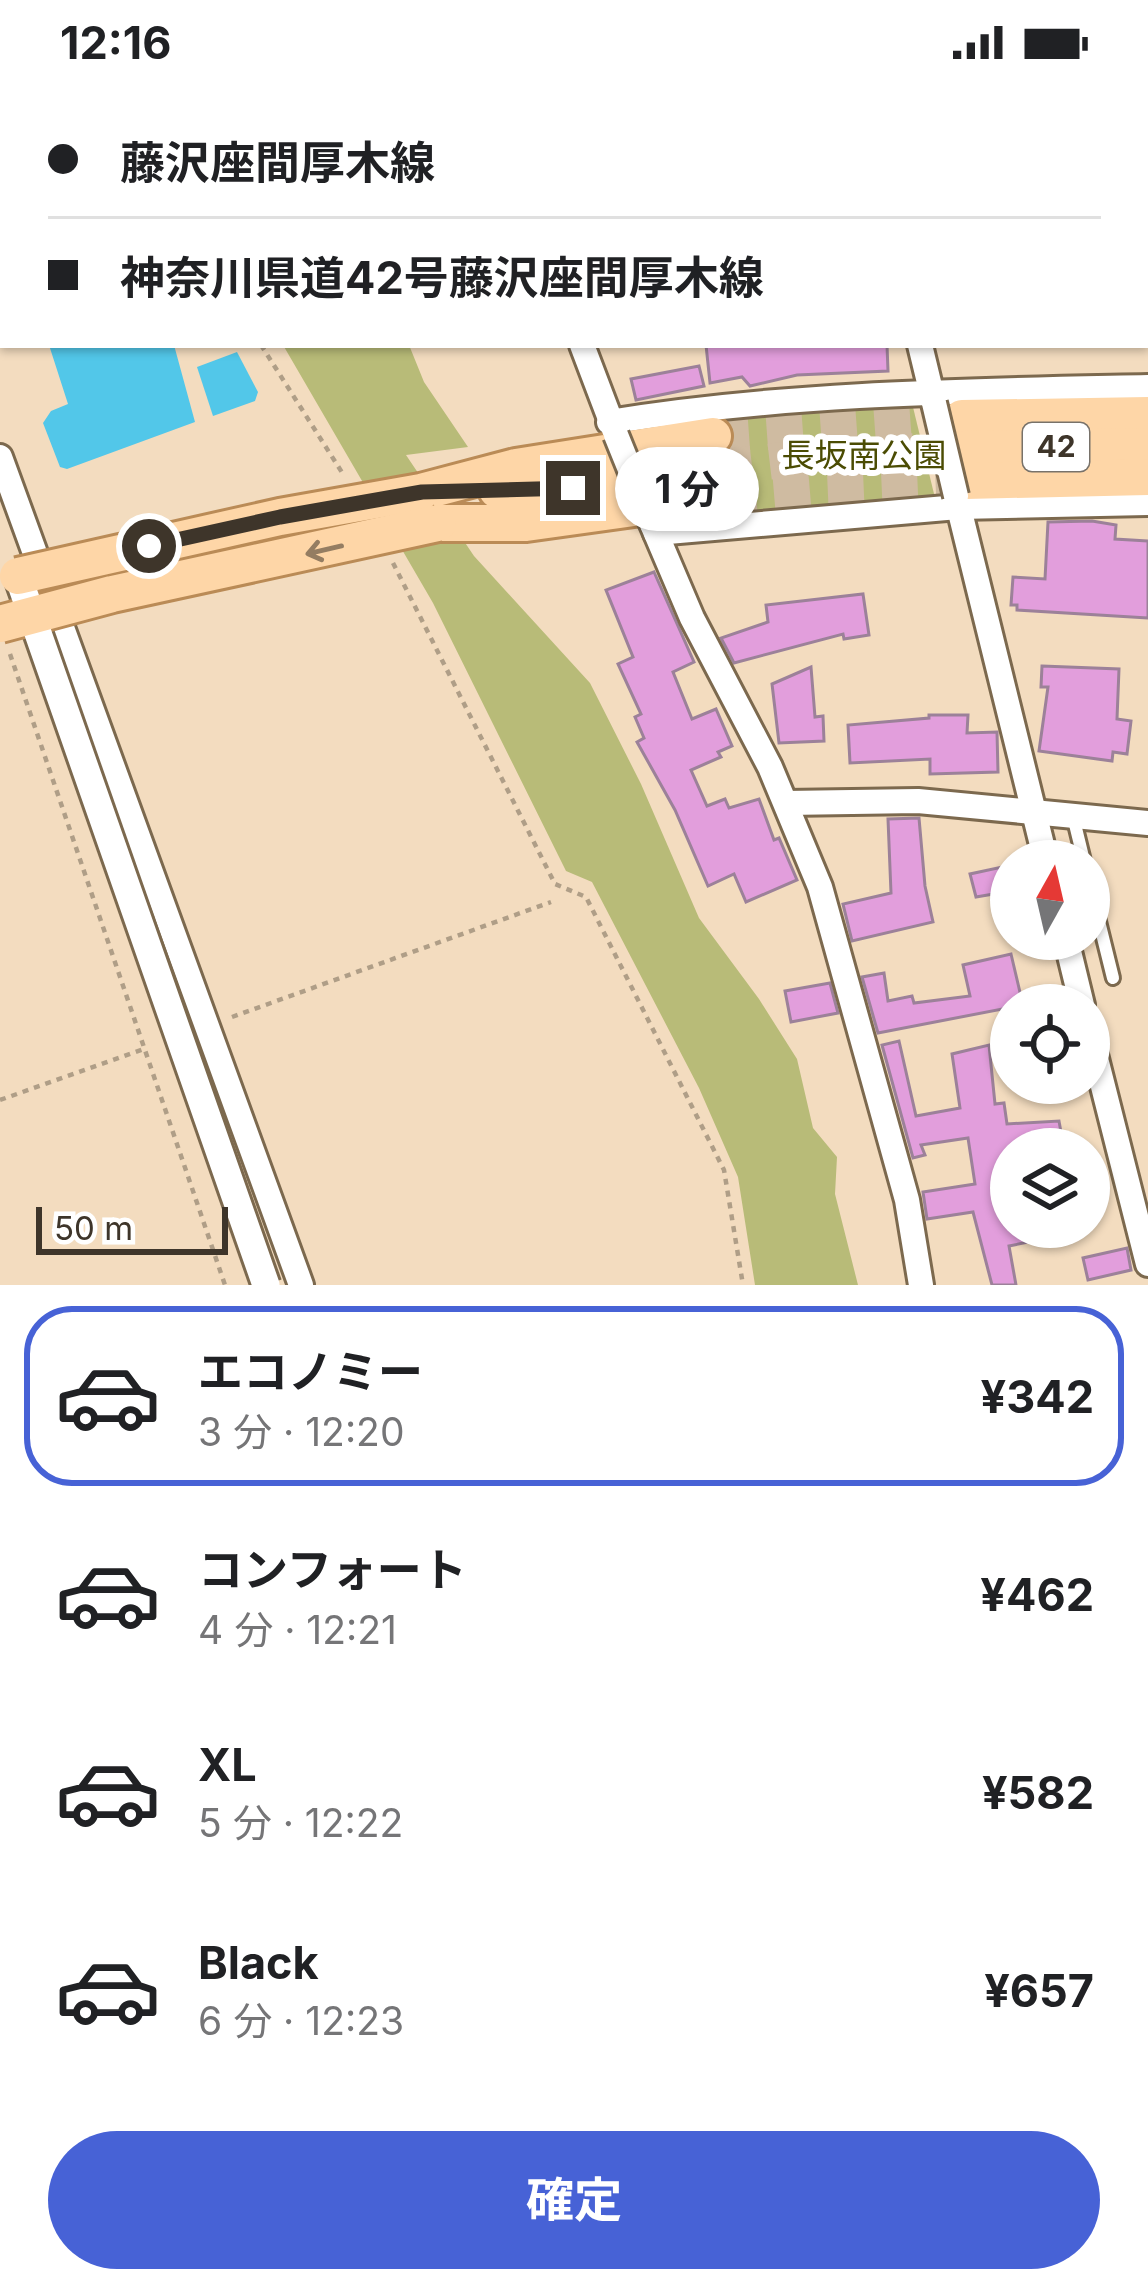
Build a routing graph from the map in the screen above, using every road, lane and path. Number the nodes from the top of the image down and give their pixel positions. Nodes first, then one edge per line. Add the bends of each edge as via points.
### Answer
1 (263, 348) edge
2 (583, 348) edge
3 (921, 348) edge
4 (1148, 387) edge
5 (1148, 415) edge
6 (613, 428) junction
7 (1148, 446) edge
8 (953, 449) junction
9 (0, 458) edge
10 (716, 467) junction
11 (1148, 477) edge
12 (634, 479) junction
13 (348, 482) dead end
14 (1148, 503) edge
15 (430, 507) junction
16 (654, 528) junction
17 (388, 554) dead end
18 (9, 579) edge
19 (16, 620) edge
20 (786, 802) junction
21 (1033, 811) junction
22 (1073, 815) junction
23 (1148, 824) edge
24 (1041, 840) edge
25 (1079, 840) edge
26 (551, 902) dead end
27 (1108, 960) edge
28 (1112, 978) dead end
29 (208, 1026) junction
30 (146, 1048) junction
31 (0, 1100) edge
32 (1107, 1104) edge
33 (1148, 1264) edge
34 (225, 1285) edge
35 (266, 1285) edge
36 (301, 1285) edge
37 (743, 1285) edge
38 (922, 1285) edge

1 - 13 path
2 - 6 street
3 - 8 street
4 - 8 street
5 - 8 main road
6 - 8 street via 698,408
6 - 12 street, bridge
7 - 8 main road, 42
8 - 11 main road
8 - 14 street
8 - 16 street
8 - 21 street
9 - 29 street
10 - 12 main road
10 - 15 main road via 516,467
10 - 15 main road via 526,523
12 - 15 main road
12 - 16 street, bridge
15 - 18 main road, bridge via 280,517
15 -> 19 main road, bridge
16 - 20 street
17 - 37 path via 555,884 586,897 724,1171
18 - 19 street, bridge
19 - 30 path
19 - 35 street, bridge
20 - 21 street via 918,800
20 - 38 street via 833,932 907,1200
21 - 22 street
21 - 24 street
22 - 23 street
22 - 25 lane
26 - 29 path
27 - 28 lane
29 - 36 street
30 - 31 path
30 - 34 path
32 - 33 street

